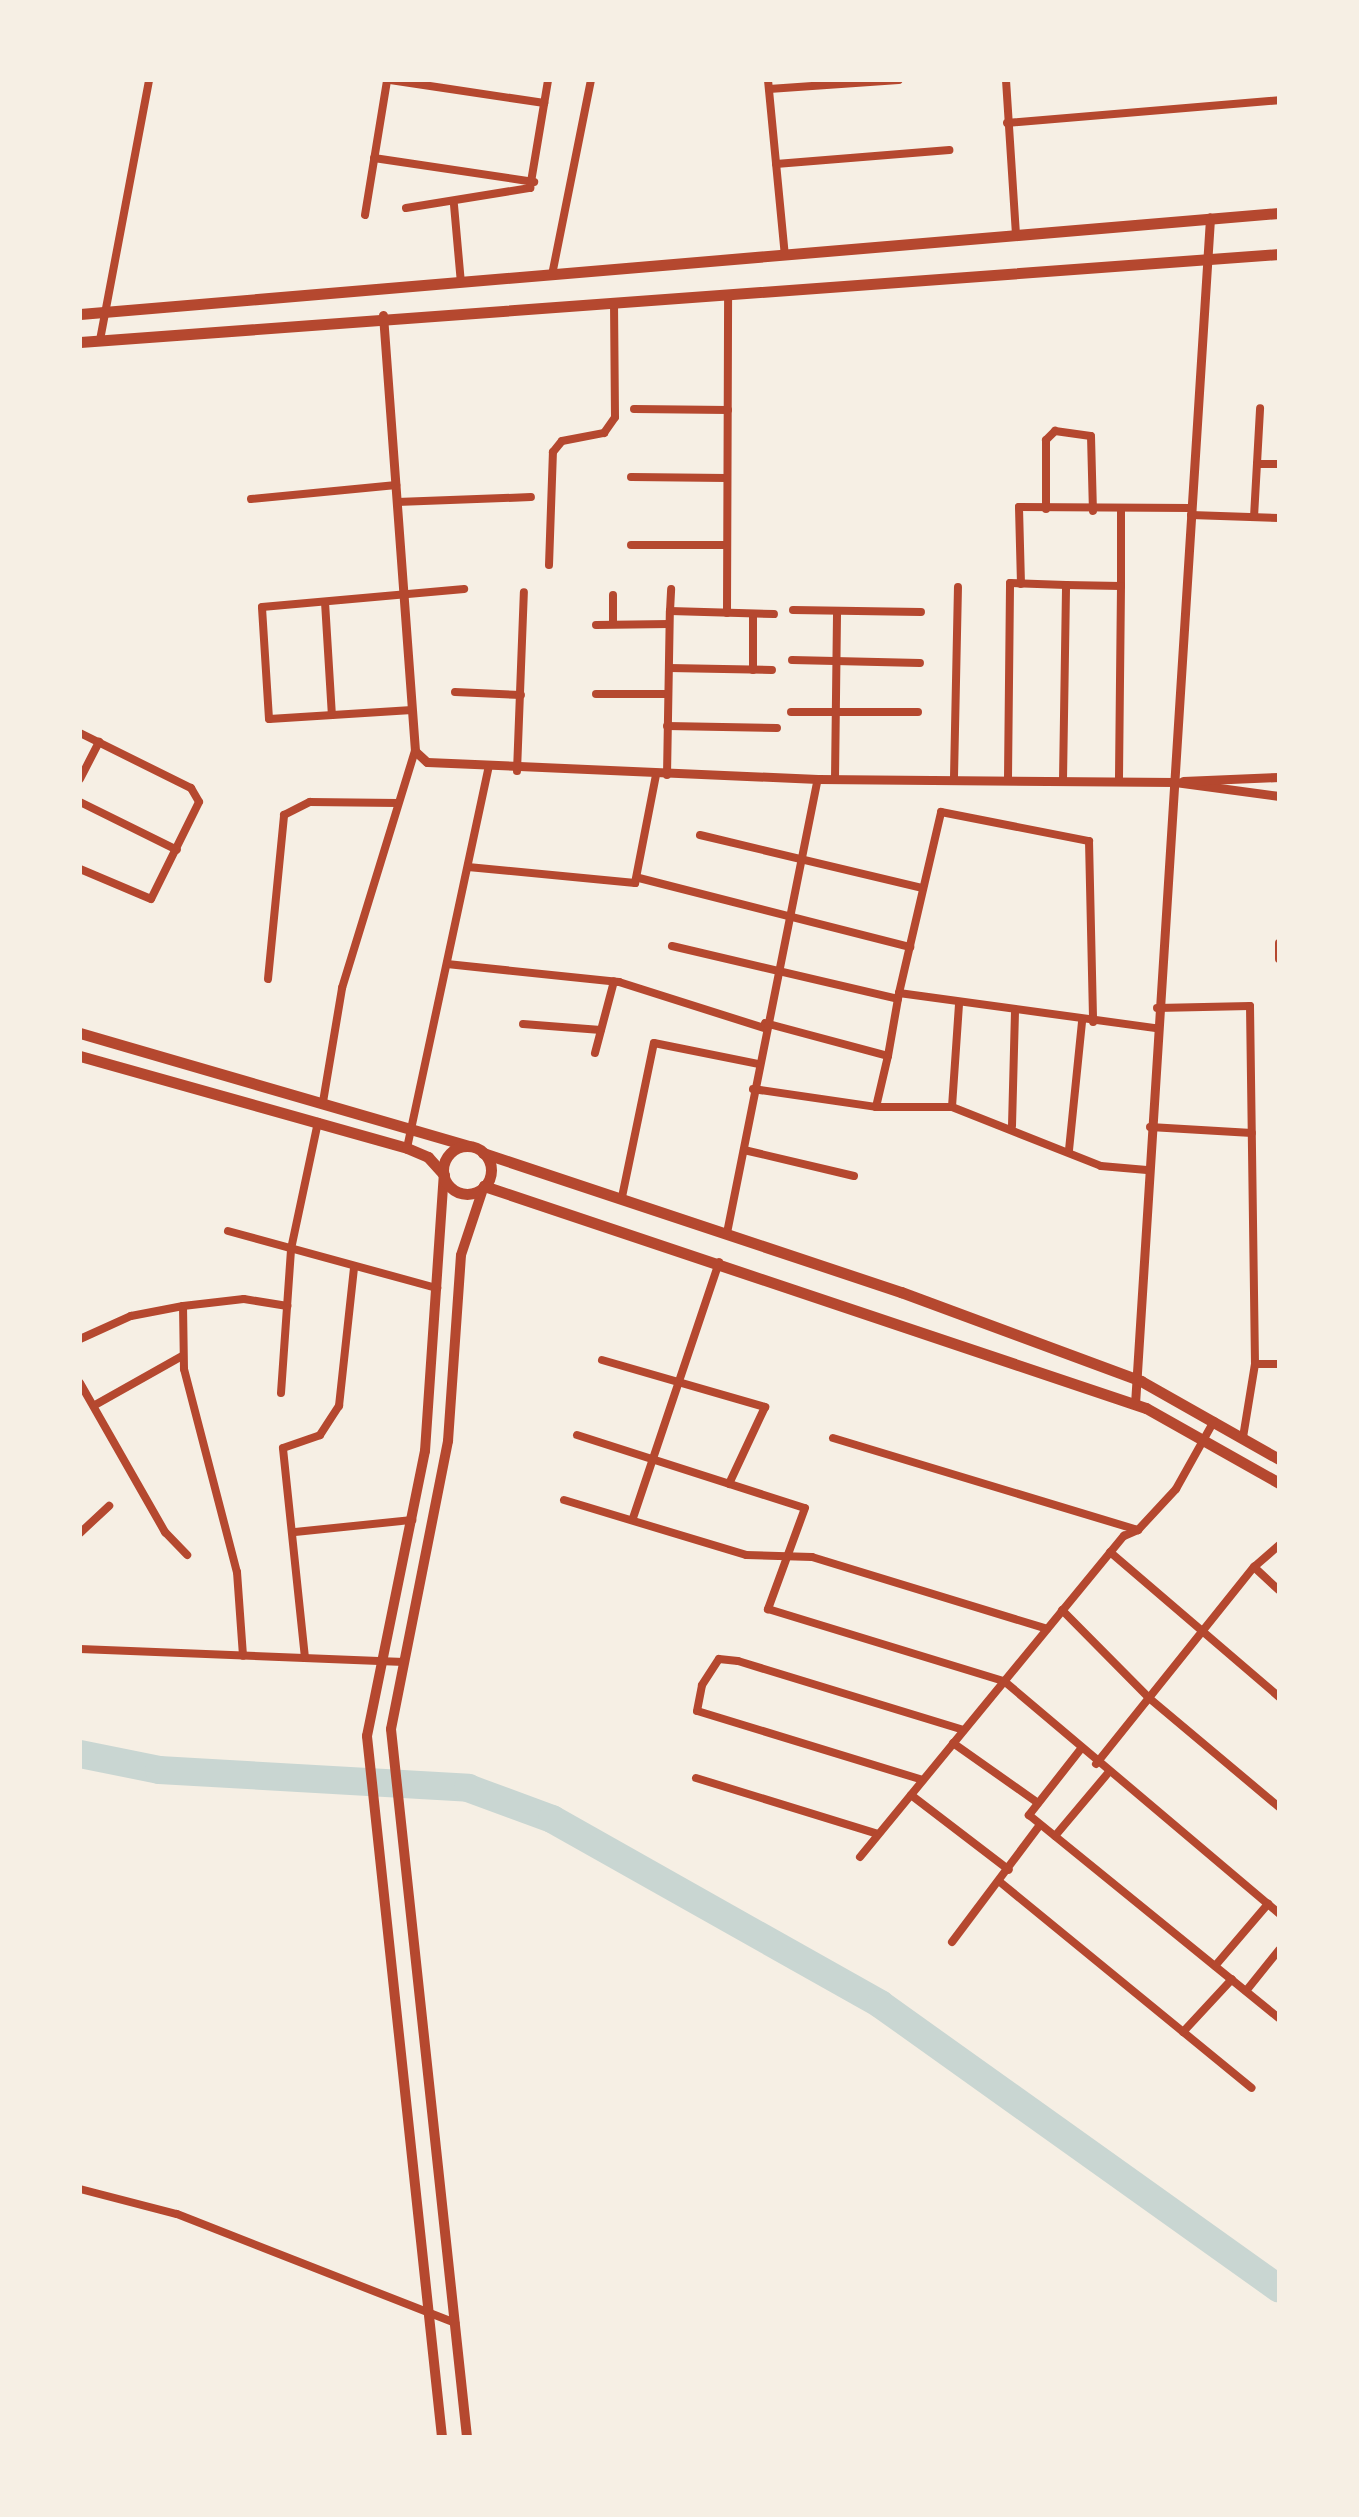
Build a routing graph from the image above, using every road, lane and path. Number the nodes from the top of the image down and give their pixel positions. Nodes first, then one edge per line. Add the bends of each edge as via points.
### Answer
1 (149, 80) edge
2 (389, 80) edge
3 (548, 80) edge
4 (591, 80) edge
5 (899, 80) edge
6 (1006, 80) edge
7 (768, 84) edge
8 (1279, 100) edge
9 (544, 103) junction
10 (1007, 123) junction
11 (949, 150) dead end
12 (374, 158) junction
13 (776, 164) junction
14 (534, 182) junction
15 (454, 205) junction
16 (406, 208) dead end
17 (1279, 213) edge
18 (364, 214) dead end
19 (1210, 217) junction
20 (1016, 234) junction
21 (1279, 254) edge
22 (785, 256) junction
23 (1206, 256) junction
24 (552, 276) junction
25 (461, 283) junction
26 (728, 296) junction
27 (614, 302) junction
28 (102, 312) junction
29 (80, 314) edge
30 (383, 315) junction
31 (100, 340) junction
32 (80, 342) edge
33 (1260, 408) dead end
34 (634, 409) dead end
35 (728, 410) junction
36 (1257, 464) junction
37 (1279, 464) edge
38 (631, 478) dead end
39 (727, 478) junction
40 (396, 485) junction
41 (531, 497) dead end
42 (251, 499) dead end
43 (397, 502) junction
44 (1046, 508) junction
45 (1092, 510) junction
46 (1122, 511) junction
47 (1191, 512) junction
48 (1254, 517) junction
49 (1279, 518) edge
50 (631, 545) dead end
51 (727, 545) junction
52 (549, 565) dead end
53 (1021, 584) junction
54 (1066, 585) junction
55 (1120, 586) junction
56 (958, 587) dead end
57 (464, 589) dead end
58 (671, 589) dead end
59 (524, 592) dead end
60 (404, 595) junction
61 (613, 595) dead end
62 (325, 602) junction
63 (793, 610) dead end
64 (670, 611) junction
65 (837, 611) junction
66 (922, 612) dead end
67 (728, 613) junction
68 (754, 614) junction
69 (774, 614) dead end
70 (613, 624) junction
71 (670, 624) junction
72 (596, 625) dead end
73 (792, 660) dead end
74 (837, 661) junction
75 (920, 663) dead end
76 (669, 668) junction
77 (753, 670) junction
78 (772, 670) dead end
79 (455, 692) dead end
80 (596, 694) dead end
81 (668, 694) junction
82 (520, 695) junction
83 (412, 710) junction
84 (791, 712) dead end
85 (835, 712) junction
86 (918, 712) dead end
87 (332, 715) junction
88 (667, 726) junction
89 (777, 728) dead end
90 (80, 733) edge
91 (98, 742) junction
92 (415, 751) junction
93 (489, 768) junction
94 (517, 771) junction
95 (661, 775) junction
96 (954, 776) junction
97 (1279, 777) edge
98 (1008, 778) junction
99 (80, 779) edge
100 (818, 779) junction
101 (835, 779) junction
102 (1063, 780) junction
103 (1120, 781) junction
104 (1176, 782) junction
105 (1279, 796) edge
106 (80, 802) edge
107 (398, 803) junction
108 (700, 835) dead end
109 (177, 850) junction
110 (800, 858) junction
111 (468, 867) junction
112 (80, 869) edge
113 (640, 878) junction
114 (923, 888) junction
115 (788, 914) junction
116 (1279, 943) edge
117 (672, 946) dead end
118 (910, 946) junction
119 (1279, 959) edge
120 (447, 964) junction
121 (776, 971) junction
122 (268, 979) dead end
123 (614, 981) junction
124 (898, 996) junction
125 (959, 1003) junction
126 (1157, 1008) junction
127 (1015, 1013) junction
128 (1082, 1021) junction
129 (1093, 1022) junction
130 (522, 1024) dead end
131 (764, 1026) junction
132 (1156, 1028) junction
133 (601, 1030) junction
134 (80, 1034) edge
135 (595, 1053) dead end
136 (80, 1056) edge
137 (888, 1056) junction
138 (758, 1064) junction
139 (753, 1090) junction
140 (322, 1102) junction
141 (876, 1107) junction
142 (952, 1107) junction
143 (318, 1122) junction
144 (1012, 1126) junction
145 (1150, 1127) junction
146 (412, 1128) junction
147 (1252, 1133) junction
148 (469, 1146) junction
149 (407, 1148) junction
150 (744, 1150) junction
151 (1069, 1150) junction
152 (483, 1153) junction
153 (1147, 1170) junction
154 (444, 1176) junction
155 (854, 1176) dead end
156 (484, 1186) junction
157 (622, 1196) junction
158 (228, 1230) dead end
159 (727, 1233) junction
160 (291, 1249) junction
161 (720, 1260) junction
162 (354, 1267) junction
163 (437, 1288) junction
164 (183, 1306) junction
165 (287, 1306) junction
166 (80, 1339) edge
167 (182, 1356) junction
168 (602, 1360) dead end
169 (1256, 1364) junction
170 (1279, 1364) edge
171 (1141, 1380) junction
172 (80, 1383) edge
173 (683, 1384) junction
174 (281, 1393) dead end
175 (1135, 1404) junction
176 (95, 1405) junction
177 (1214, 1421) junction
178 (577, 1434) dead end
179 (833, 1438) dead end
180 (1204, 1438) junction
181 (1243, 1438) junction
182 (1279, 1459) edge
183 (656, 1461) junction
184 (1279, 1483) edge
185 (729, 1484) junction
186 (564, 1500) dead end
187 (108, 1506) dead end
188 (632, 1518) junction
189 (412, 1520) junction
190 (1138, 1530) junction
191 (295, 1532) junction
192 (80, 1533) edge
193 (1279, 1545) edge
194 (1110, 1552) junction
195 (187, 1555) dead end
196 (788, 1558) junction
197 (1254, 1568) junction
198 (1279, 1590) edge
199 (1062, 1610) junction
200 (1047, 1628) junction
201 (1202, 1633) junction
202 (80, 1648) edge
203 (243, 1656) junction
204 (305, 1658) junction
205 (381, 1662) junction
206 (404, 1662) junction
207 (1004, 1681) junction
208 (1279, 1697) edge
209 (1149, 1698) junction
210 (964, 1730) junction
211 (953, 1743) junction
212 (1080, 1750) junction
213 (1096, 1764) junction
214 (1108, 1773) junction
215 (696, 1778) dead end
216 (923, 1780) junction
217 (910, 1795) junction
218 (1038, 1803) junction
219 (1279, 1808) edge
220 (1040, 1826) junction
221 (878, 1834) junction
222 (1055, 1836) junction
223 (860, 1857) dead end
224 (1008, 1870) junction
225 (1000, 1882) junction
226 (1268, 1904) junction
227 (1279, 1913) edge
228 (952, 1942) dead end
229 (1279, 1950) edge
230 (1215, 1966) junction
231 (1232, 1980) junction
232 (1246, 1991) junction
233 (1279, 2018) edge
234 (1183, 2032) junction
235 (1252, 2088) dead end
236 (80, 2189) edge
237 (428, 2314) junction
238 (454, 2322) junction
239 (442, 2437) edge
240 (467, 2437) edge

1 - 28 street
2 - 9 street
2 - 12 street
3 - 9 street
4 - 24 street
5 - 7 street
6 - 10 street
7 - 13 street
8 - 10 street
9 - 14 street
10 - 20 street
11 - 13 street
12 - 14 street
12 - 18 street
13 - 22 street
14 - 15 street via 524,193
15 - 16 street
15 - 25 street
17 - 19 main road
19 - 20 main road
19 - 23 street
20 - 22 main road
21 - 23 main road
22 - 24 main road
23 - 26 main road
23 - 47 street
24 - 25 main road
25 - 28 main road
26 - 27 main road
26 - 35 street
27 - 30 main road
27 - 52 street via 614,417 604,432 562,442 552,452
28 - 29 main road
28 - 31 street
30 - 31 main road
30 - 40 street
31 - 32 main road
33 - 36 street
34 - 35 street
35 - 39 street
36 - 37 street
36 - 48 street
38 - 39 street
39 - 51 street
40 - 42 street
40 - 43 street
41 - 43 street
43 - 60 street
44 - 45 street
44 - 45 street via 1046,440 1055,432 1091,436
44 - 53 street via 1018,508
45 - 46 street
46 - 47 street
46 - 55 street
47 - 48 street
47 - 104 street
48 - 49 street
50 - 51 street
51 - 67 street
53 - 54 street
53 - 98 street via 1010,583
54 - 55 street
54 - 102 street
55 - 103 street
56 - 96 street
57 - 60 street
58 - 64 street
59 - 82 street
60 - 62 street
60 - 83 street
61 - 70 street
62 - 87 street
62 - 87 street via 262,607 269,719
63 - 65 street
64 - 67 street
64 - 71 street
65 - 66 street
65 - 74 street
67 - 68 street
68 - 69 street
68 - 77 street
70 - 71 street
70 - 72 street
71 - 76 street
73 - 74 street
74 - 75 street
74 - 85 street
76 - 77 street
76 - 81 street
77 - 78 street
79 - 82 street
80 - 81 street
81 - 88 street
82 - 94 street
83 - 87 street
83 - 92 street
84 - 85 street
85 - 86 street
85 - 101 street
88 - 89 street
88 - 95 street
90 - 91 street
91 - 99 street
91 - 109 street via 198,794
92 - 93 street via 427,762
92 - 107 street
93 - 94 street
93 - 111 street
94 - 95 street
95 - 100 street
95 - 113 street
96 - 98 street
96 - 101 street
97 - 104 street via 1216,775
98 - 102 street
100 - 101 street
100 - 110 street
102 - 103 street
103 - 104 street
104 - 105 street
104 - 126 street
106 - 109 street
107 - 122 street via 310,802 284,815
107 - 140 street via 342,988
108 - 110 street
109 - 112 street via 151,899
110 - 114 street
110 - 115 street
111 - 113 street via 628,884
111 - 120 street
113 - 115 street
114 - 118 street
114 - 129 street via 941,812 1088,841
115 - 118 street
115 - 121 street
116 - 119 street
117 - 121 street
118 - 124 street
120 - 123 street
120 - 146 street
121 - 124 street
121 - 131 street
123 - 131 street
123 - 133 street
124 - 125 street
124 - 137 street
125 - 127 street
125 - 142 street
126 - 132 street
126 - 147 street via 1250,1006
127 - 128 street
127 - 144 street
128 - 129 street
128 - 151 street
129 - 132 street
130 - 133 street
131 - 137 street
131 - 138 street
132 - 145 street
133 - 135 street
134 - 140 main road
136 - 143 main road
137 - 141 street
138 - 139 street
138 - 157 street via 654,1043
139 - 141 street
139 - 150 street
140 - 146 main road
141 - 142 street
142 - 144 street
143 - 149 main road
143 - 160 street
144 - 151 street
145 - 147 street
145 - 153 street
146 - 148 main road
146 - 149 street
147 - 169 street
148 - 152 main road
148 - 154 main road via 449,1154
149 - 154 main road via 428,1157
150 - 155 street
150 - 159 street
151 - 153 street via 1101,1166
152 - 156 main road via 490,1166
152 - 157 main road
153 - 171 street
154 - 156 main road via 463,1194
154 - 163 main road
156 - 161 main road
156 - 206 main road via 462,1255 448,1440
157 - 159 main road
158 - 160 street
159 - 171 main road
160 - 162 street
160 - 165 street
161 - 173 street
161 - 175 main road
162 - 163 street
162 - 191 street via 340,1406 320,1435 283,1448
163 - 189 main road via 425,1451
164 - 165 street via 244,1299
164 - 166 street via 131,1316
164 - 167 street
165 - 174 street
167 - 176 street
167 - 203 street via 238,1572
168 - 173 street
169 - 170 street
169 - 181 street
171 - 175 street
171 - 177 main road
172 - 176 street
173 - 183 street
173 - 185 street via 765,1407
175 - 180 main road
176 - 195 street via 165,1532
177 - 180 street
177 - 181 main road
178 - 183 street
179 - 190 street
180 - 184 main road
180 - 190 street via 1176,1488
181 - 182 main road
183 - 185 street
183 - 188 street
185 - 196 street via 805,1508
186 - 188 street
187 - 192 street
188 - 196 street via 746,1555
189 - 191 street
189 - 205 main road
190 - 194 street
191 - 204 street
193 - 197 street
194 - 199 street
194 - 201 street
196 - 200 street via 812,1558
196 - 207 street via 768,1608
197 - 198 street
197 - 201 street
199 - 200 street
199 - 209 street
200 - 207 street
201 - 208 street
201 - 209 street
202 - 203 street
203 - 204 street
204 - 205 street
205 - 206 street
205 - 237 main road via 367,1736
206 - 238 main road via 391,1729
207 - 210 street
207 - 212 street
209 - 213 street
209 - 219 street
210 - 211 street
210 - 216 street via 738,1661 719,1658 702,1685 697,1711
211 - 216 street
211 - 218 street
212 - 213 street
212 - 218 street
213 - 214 street
214 - 222 street
214 - 226 street
215 - 221 street
216 - 217 street
217 - 221 street
217 - 224 street
218 - 220 street via 1029,1815
220 - 222 street
220 - 224 street
221 - 223 street
222 - 230 street
224 - 225 street
225 - 228 street
225 - 234 street
226 - 227 street
226 - 230 street
229 - 232 street
230 - 231 street
231 - 232 street
231 - 234 street
232 - 233 street
234 - 235 street
236 - 237 street via 177,2214
237 - 238 street
237 - 239 main road
238 - 240 main road

